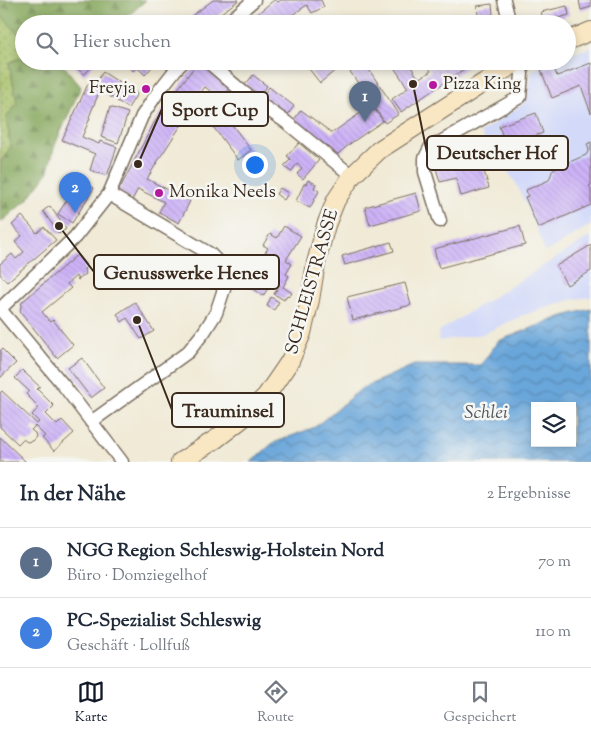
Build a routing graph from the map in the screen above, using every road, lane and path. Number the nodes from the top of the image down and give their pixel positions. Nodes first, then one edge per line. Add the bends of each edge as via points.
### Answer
1 (254, 0) edge
2 (504, 0) edge
3 (236, 15) edge
4 (508, 15) edge
5 (591, 31) edge
6 (576, 37) edge
7 (175, 70) edge
8 (217, 70) edge
9 (504, 70) edge
10 (521, 70) edge
11 (352, 176) junction
12 (109, 194) junction
13 (440, 221) dead end
14 (0, 309) edge
15 (91, 422) junction
16 (122, 462) edge
17 (180, 462) edge

1 - 3 street
2 - 4 street
5 - 6 street
7 - 12 street via 142,116
8 - 11 street
9 - 11 street, SCHLEISTRASSE via 379,150
10 - 13 street via 520,98 430,148 425,158 425,172
11 - 17 street, SCHLEISTRASSE via 336,200 326,225 302,333 290,361 266,396 243,418 216,440
12 - 14 street via 75,237
12 - 15 street via 210,254 223,272 224,289 216,313 188,352
14 - 15 street
15 - 16 street

